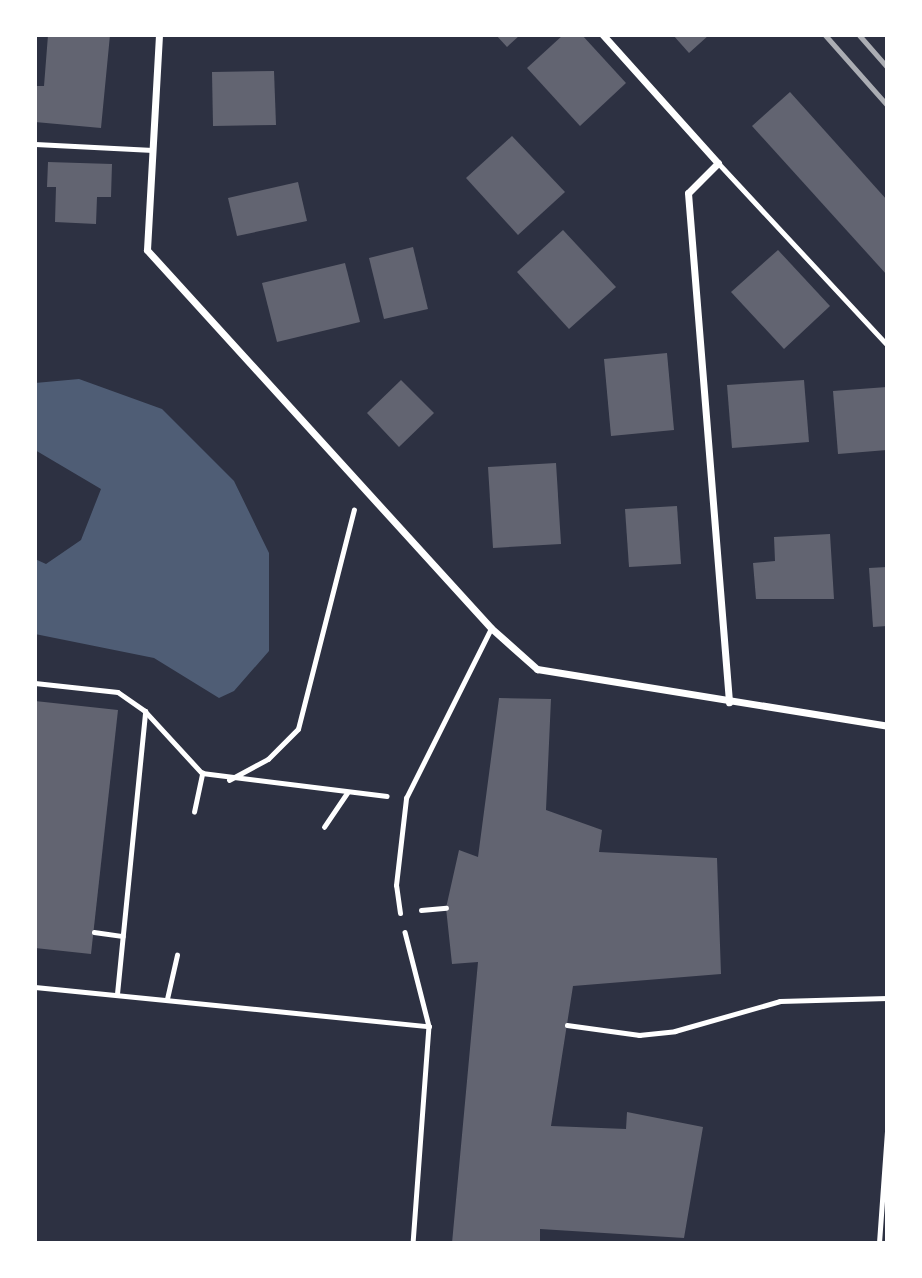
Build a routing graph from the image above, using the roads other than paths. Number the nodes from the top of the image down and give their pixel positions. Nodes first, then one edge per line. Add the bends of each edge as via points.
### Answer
1 (159, 35) edge
2 (603, 35) edge
3 (35, 144) edge
4 (153, 150) junction
5 (718, 163) junction
6 (887, 345) edge
7 (491, 628) junction
8 (729, 702) junction
9 (887, 726) edge
10 (400, 913) road end

1 - 4 street
2 - 5 street
3 - 4 lane
4 - 7 street via 147,250 362,481
5 - 6 lane
5 - 8 street via 688,193
7 - 8 street via 537,668
7 - 10 lane via 406,798 397,886
8 - 9 street

